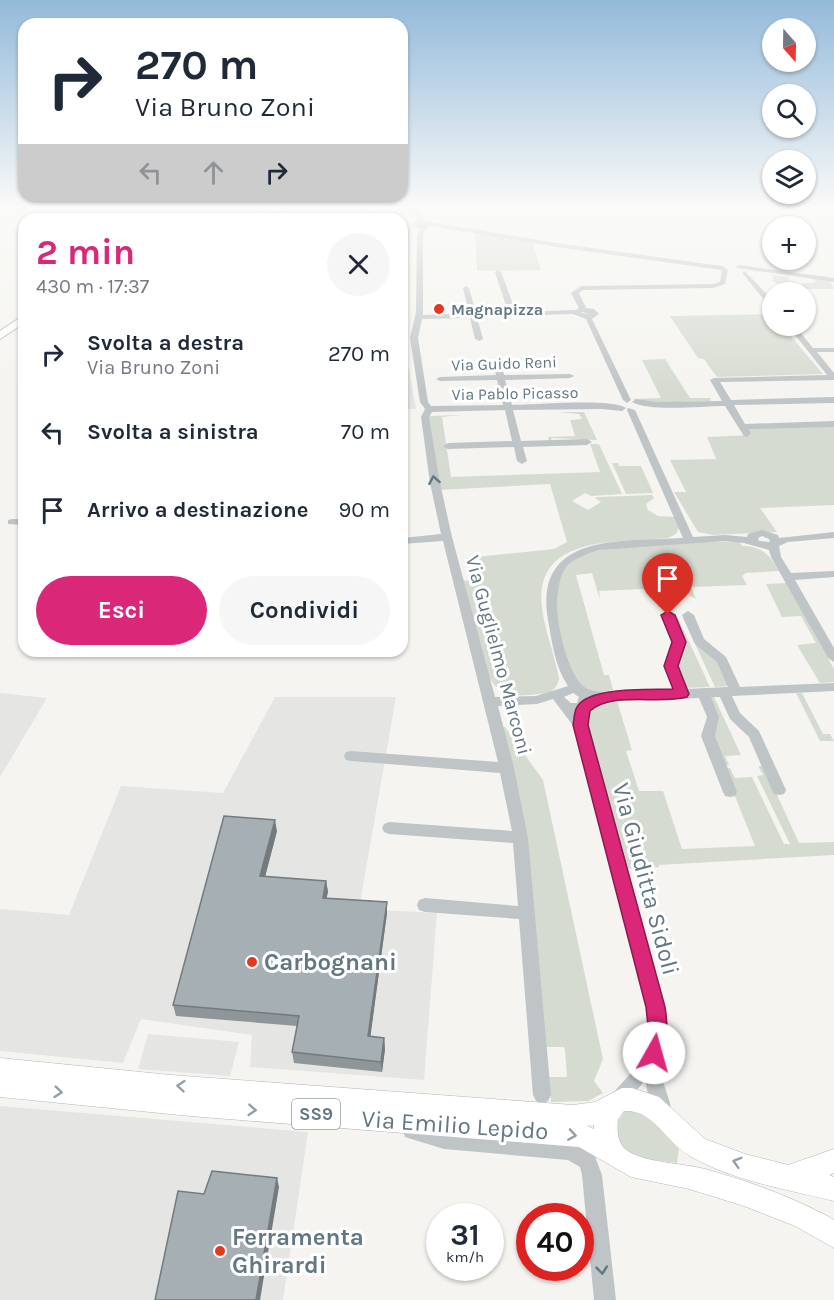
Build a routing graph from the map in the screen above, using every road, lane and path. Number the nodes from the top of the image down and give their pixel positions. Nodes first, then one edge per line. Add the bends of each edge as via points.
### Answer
1 (416, 269) edge
2 (720, 269) edge
3 (725, 270) junction
4 (498, 272) dead end
5 (742, 273) junction
6 (834, 280) edge
7 (466, 288) dead end
8 (762, 294) edge
9 (18, 313) edge
10 (513, 315) junction
11 (584, 315) junction
12 (473, 316) junction
13 (420, 317) junction
14 (18, 322) edge
15 (0, 326) edge
16 (0, 336) edge
17 (799, 336) edge
18 (479, 339) dead end
19 (811, 350) junction
20 (834, 350) edge
21 (497, 364) dead end
22 (570, 376) dead end
23 (834, 377) edge
24 (500, 378) junction
25 (440, 379) dead end
26 (832, 400) edge
27 (728, 403) junction
28 (629, 405) junction
29 (429, 409) junction
30 (508, 409) junction
31 (834, 424) edge
32 (586, 442) dead end
33 (518, 444) junction
34 (448, 446) dead end
35 (522, 461) dead end
36 (12, 522) dead end
37 (18, 522) edge
38 (683, 523) junction
39 (834, 535) edge
40 (447, 537) junction
41 (408, 540) edge
42 (708, 540) junction
43 (691, 541) junction
44 (765, 541) junction
45 (668, 542) junction
46 (830, 575) edge
47 (788, 577) junction
48 (834, 588) edge
49 (668, 615) dead end
50 (688, 615) dead end
51 (834, 657) edge
52 (566, 672) junction
53 (834, 687) edge
54 (561, 692) junction
55 (730, 692) junction
56 (703, 693) junction
57 (681, 694) junction
58 (583, 698) junction
59 (537, 700) junction
60 (490, 702) junction
61 (565, 706) junction
62 (580, 726) junction
63 (351, 756) dead end
64 (507, 768) junction
65 (779, 790) dead end
66 (730, 792) dead end
67 (389, 828) dead end
68 (521, 838) junction
69 (425, 905) dead end
70 (526, 913) junction
71 (654, 1046) junction
72 (0, 1069) edge
73 (0, 1086) edge
74 (542, 1095) dead end
75 (614, 1105) junction
76 (374, 1119) junction
77 (676, 1131) junction
78 (621, 1160) junction
79 (834, 1161) edge
80 (781, 1174) junction
81 (834, 1189) edge
82 (834, 1235) edge
83 (605, 1300) edge

1 - 13 street, Via Guglielmo Marconi
2 - 3 street
3 - 5 street
3 - 5 street
3 - 11 street via 723,283 713,286 581,288 575,293
4 - 10 street
5 - 6 street
5 - 8 street
7 - 12 street
9 - 15 highway
10 - 11 street
10 - 12 street
11 - 28 street
12 - 13 street
12 - 18 street
13 - 29 street, Via Guglielmo Marconi via 414,338 424,402
14 - 16 highway
17 - 19 street
19 - 20 street
19 - 23 street
21 - 24 street
22 - 24 street, Via Guido Reni
23 - 27 street via 714,380
24 - 25 street, Via Guido Reni
24 - 30 street
26 - 27 street, Via Pablo Picasso
27 - 28 street, Via Pablo Picasso
27 - 31 street via 744,430
28 - 30 street, Via Pablo Picasso
28 - 38 street
29 - 30 street, Via Pablo Picasso
40 -> 29 street, Via Guglielmo Marconi via 425,417
30 - 33 street
32 - 33 street
33 - 34 street
33 - 35 street
36 - 37 street
38 - 42 street
38 - 43 street
38 - 45 street via 680,535
39 - 44 street
40 - 41 street
40 - 60 street, Via Guglielmo Marconi
42 - 43 street
42 - 44 street
43 - 45 street
44 - 47 street
45 - 52 street via 600,546 577,554 562,565 551,587 549,605
46 - 47 street
46 - 48 street
47 - 51 street
49 - 57 street via 679,642 671,666
50 - 55 street via 699,641 722,660
52 - 54 street
52 - 58 street
53 - 55 street
54 - 58 street via 570,688
54 - 59 street
54 - 61 street via 559,700
55 - 56 street
55 - 65 street via 735,716 754,734
56 - 57 street
56 - 66 street via 712,717 708,736
57 - 58 street
58 - 61 street via 575,709
58 - 62 street, Via Giuditta Sidoli
59 - 60 street
59 - 61 street
60 - 64 street, Via Guglielmo Marconi
61 - 62 street, Via Giuditta Sidoli
62 - 71 street, Via Giuditta Sidoli via 656,1007
63 - 64 street
64 - 68 street, Via Guglielmo Marconi
67 - 68 street
68 - 70 street, Via Guglielmo Marconi
69 - 70 street
70 - 74 street, Via Guglielmo Marconi
71 - 75 street, Via Giuditta Sidoli via 636,1079
71 - 77 street, Via Giuditta Sidoli via 655,1090
75 -> 72 main road, Via Emilio Lepido / SS9 via 573,1117
73 -> 76 main road, Via Emilio Lepido / SS9
75 - 77 main road, Via Emilio Lepido via 626,1099 642,1101
75 - 78 main road via 606,1116 604,1131
76 -> 78 main road, Via Emilio Lepido / SS9 via 575,1134 592,1140
76 -> 83 street via 439,1139 554,1148 582,1156 592,1175
80 -> 77 main road, Via Emilio Lepido via 707,1152
78 - 82 main road, Via Emilio Lepido via 748,1196 806,1218
79 - 80 main road, Via Emilio Lepido via 801,1174
80 - 81 main road, Via Emilio Lepido

